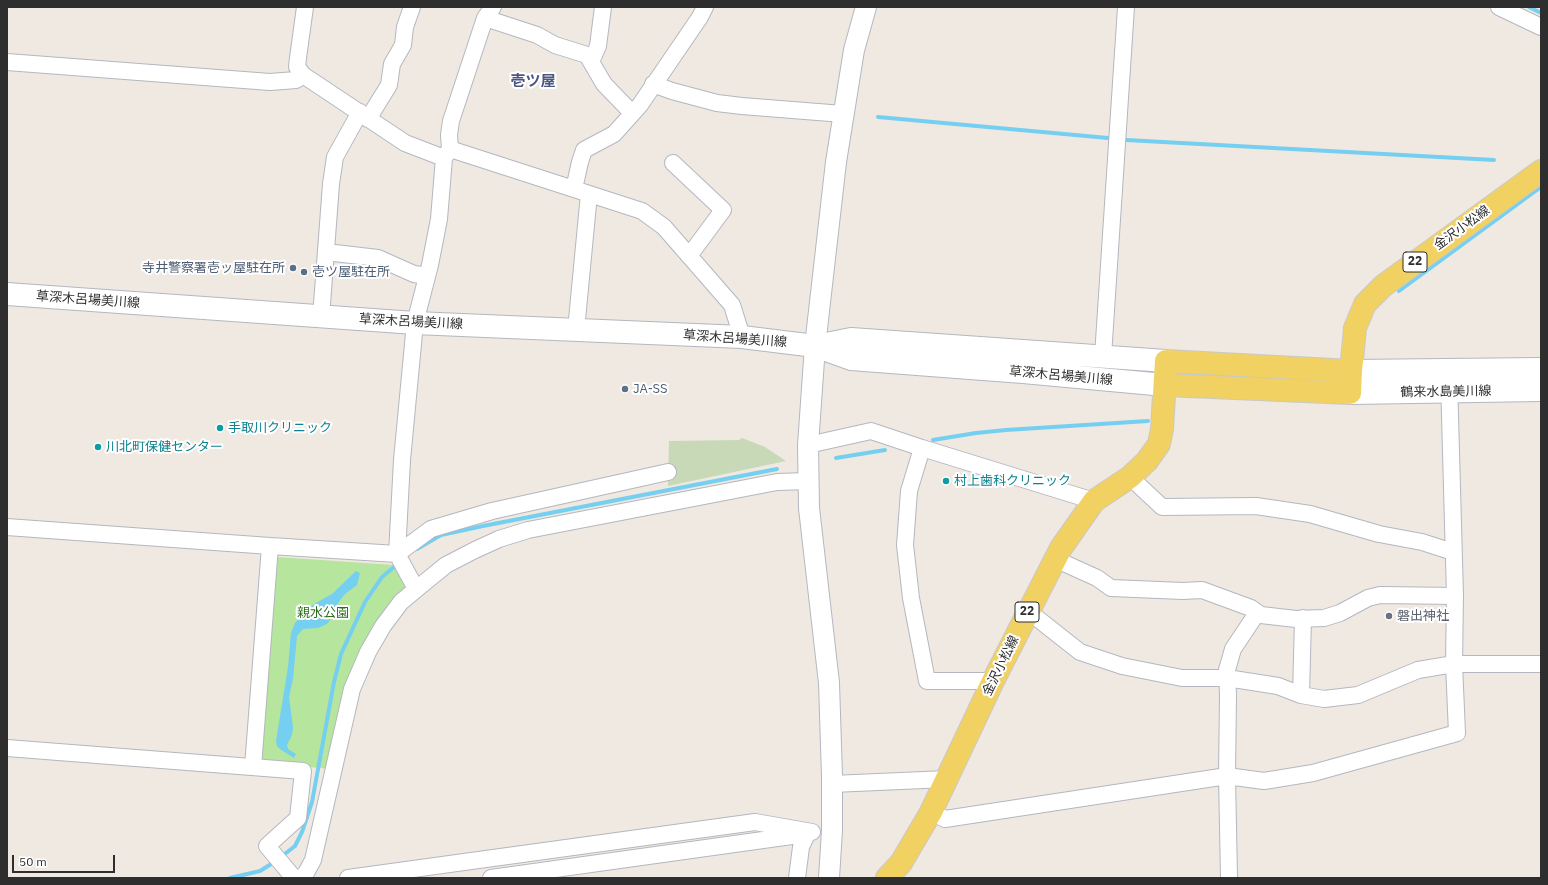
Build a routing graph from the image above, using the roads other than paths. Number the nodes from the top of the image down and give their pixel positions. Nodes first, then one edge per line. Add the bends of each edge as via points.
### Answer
1 (305, 7) edge
2 (412, 7) edge
3 (603, 7) edge
4 (705, 7) edge
5 (866, 7) edge
6 (1126, 7) edge
7 (1499, 7) edge
8 (489, 10) edge
9 (1541, 27) edge
10 (7, 62) edge
11 (591, 62) junction
12 (303, 75) junction
13 (653, 84) junction
14 (632, 114) junction
15 (843, 114) junction
16 (364, 116) junction
17 (447, 153) junction
18 (673, 163) dead end
19 (1541, 171) edge
20 (582, 192) junction
21 (326, 252) junction
22 (689, 256) junction
23 (427, 276) junction
24 (7, 294) edge
25 (321, 316) junction
26 (415, 323) junction
27 (576, 330) junction
28 (742, 337) junction
29 (815, 346) junction
30 (1103, 356) junction
31 (1166, 361) junction
32 (1541, 370) edge
33 (1351, 371) junction
34 (1449, 381) junction
35 (1165, 385) junction
36 (1541, 390) edge
37 (1350, 393) junction
38 (808, 446) junction
39 (922, 448) junction
40 (668, 472) dead end
41 (1130, 477) junction
42 (808, 481) junction
43 (1094, 501) junction
44 (7, 527) edge
45 (270, 546) junction
46 (1453, 552) junction
47 (397, 554) junction
48 (1055, 559) junction
49 (416, 589) junction
50 (1455, 596) junction
51 (1028, 611) junction
52 (1257, 612) junction
53 (1303, 618) junction
54 (1454, 664) junction
55 (1541, 664) edge
56 (1227, 678) junction
57 (993, 681) junction
58 (1301, 695) junction
59 (7, 748) edge
60 (253, 768) junction
61 (1227, 776) junction
62 (947, 779) junction
63 (832, 784) junction
64 (931, 812) junction
65 (832, 830) junction
66 (809, 833) junction
67 (894, 873) edge
68 (295, 876) edge
69 (348, 878) edge
70 (491, 878) edge
71 (797, 878) edge
72 (829, 878) edge
73 (1229, 878) edge

1 - 12 street via 297,67
2 - 16 street via 405,27 403,45 392,64 389,85
3 - 11 street via 598,46
4 - 13 street
5 - 15 street via 854,50
6 - 30 street
7 - 9 street
8 - 11 street via 555,46 587,56
8 - 17 street via 451,121
10 - 12 street via 270,82 296,80
11 - 14 street via 604,84
12 - 16 street
13 - 14 street
13 - 15 street via 672,91 742,106
14 - 20 street via 614,134 584,150 580,162
15 - 29 street
16 - 17 street via 405,143
16 - 21 street via 335,157
17 - 20 street
17 - 23 street via 439,219
18 - 22 street via 723,210
19 - 33 main road, 金沢小松線 / 22 via 1383,286 1365,304 1355,328
20 - 22 street via 642,211 664,227
20 - 27 street
21 - 23 street via 378,258 414,274
21 - 25 street
22 - 28 street via 732,305
23 - 26 street
24 - 25 main road, 草深木呂場美川線
25 - 26 main road, 草深木呂場美川線
26 - 27 main road, 草深木呂場美川線
26 - 47 street via 402,460
27 - 28 main road, 草深木呂場美川線
28 - 29 main road, 草深木呂場美川線
29 - 30 main road, 草深木呂場美川線 via 851,339
29 - 35 main road, 草深木呂場美川線 via 851,359
29 - 38 street
30 - 31 main road, 草深木呂場美川線
31 - 33 main road
31 - 35 main road, 金沢小松線 / 22
32 - 34 main road, 鶴来水島美川線
33 - 34 main road, 鶴来水島美川線
33 - 37 main road, 金沢小松線 / 22
34 - 36 main road, 鶴来水島美川線
34 - 37 main road, 鶴来水島美川線
34 - 46 street
35 - 37 main road
35 - 41 main road, 金沢小松線 / 22 via 1159,444 1147,462
38 - 39 street via 871,431
38 - 42 street
39 - 43 street
39 - 57 street via 909,491 905,545 911,598 928,681
40 - 47 street via 492,511 431,528
41 - 43 main road, 金沢小松線 / 22
41 - 46 street via 1162,507 1256,506 1310,514
42 - 49 street via 777,482 528,530 499,539 446,565
42 - 63 street via 829,683
43 - 48 main road, 金沢小松線 / 22
44 - 45 street
45 - 47 street
45 - 60 street
46 - 50 street
47 - 49 street
48 - 51 main road, 金沢小松線 / 22
48 - 52 street via 1097,578 1111,588 1202,590
49 - 68 street via 401,602 383,626 352,689 313,860 306,873
50 - 53 street via 1380,595 1324,618
50 - 54 street
51 - 56 street via 1080,652 1122,666 1182,678
51 - 57 main road, 金沢小松線 / 22
52 - 53 street via 1261,616
52 - 56 street via 1233,649
53 - 58 street
54 - 55 street
54 - 58 street via 1418,670 1358,695 1324,699
54 - 61 street via 1457,734 1313,773 1264,781
56 - 58 street via 1278,686
56 - 61 street
57 - 62 main road, 金沢小松線 / 22
59 - 60 street
60 - 68 street via 303,771 298,818 267,846
61 - 64 street via 945,819
61 - 73 street
62 - 63 street
62 - 64 main road, 金沢小松線 / 22
63 - 65 street
64 - 67 main road, 金沢小松線 / 22
65 - 66 street
65 - 72 street
66 - 69 street via 755,822
66 - 70 street
66 - 71 street via 801,847

